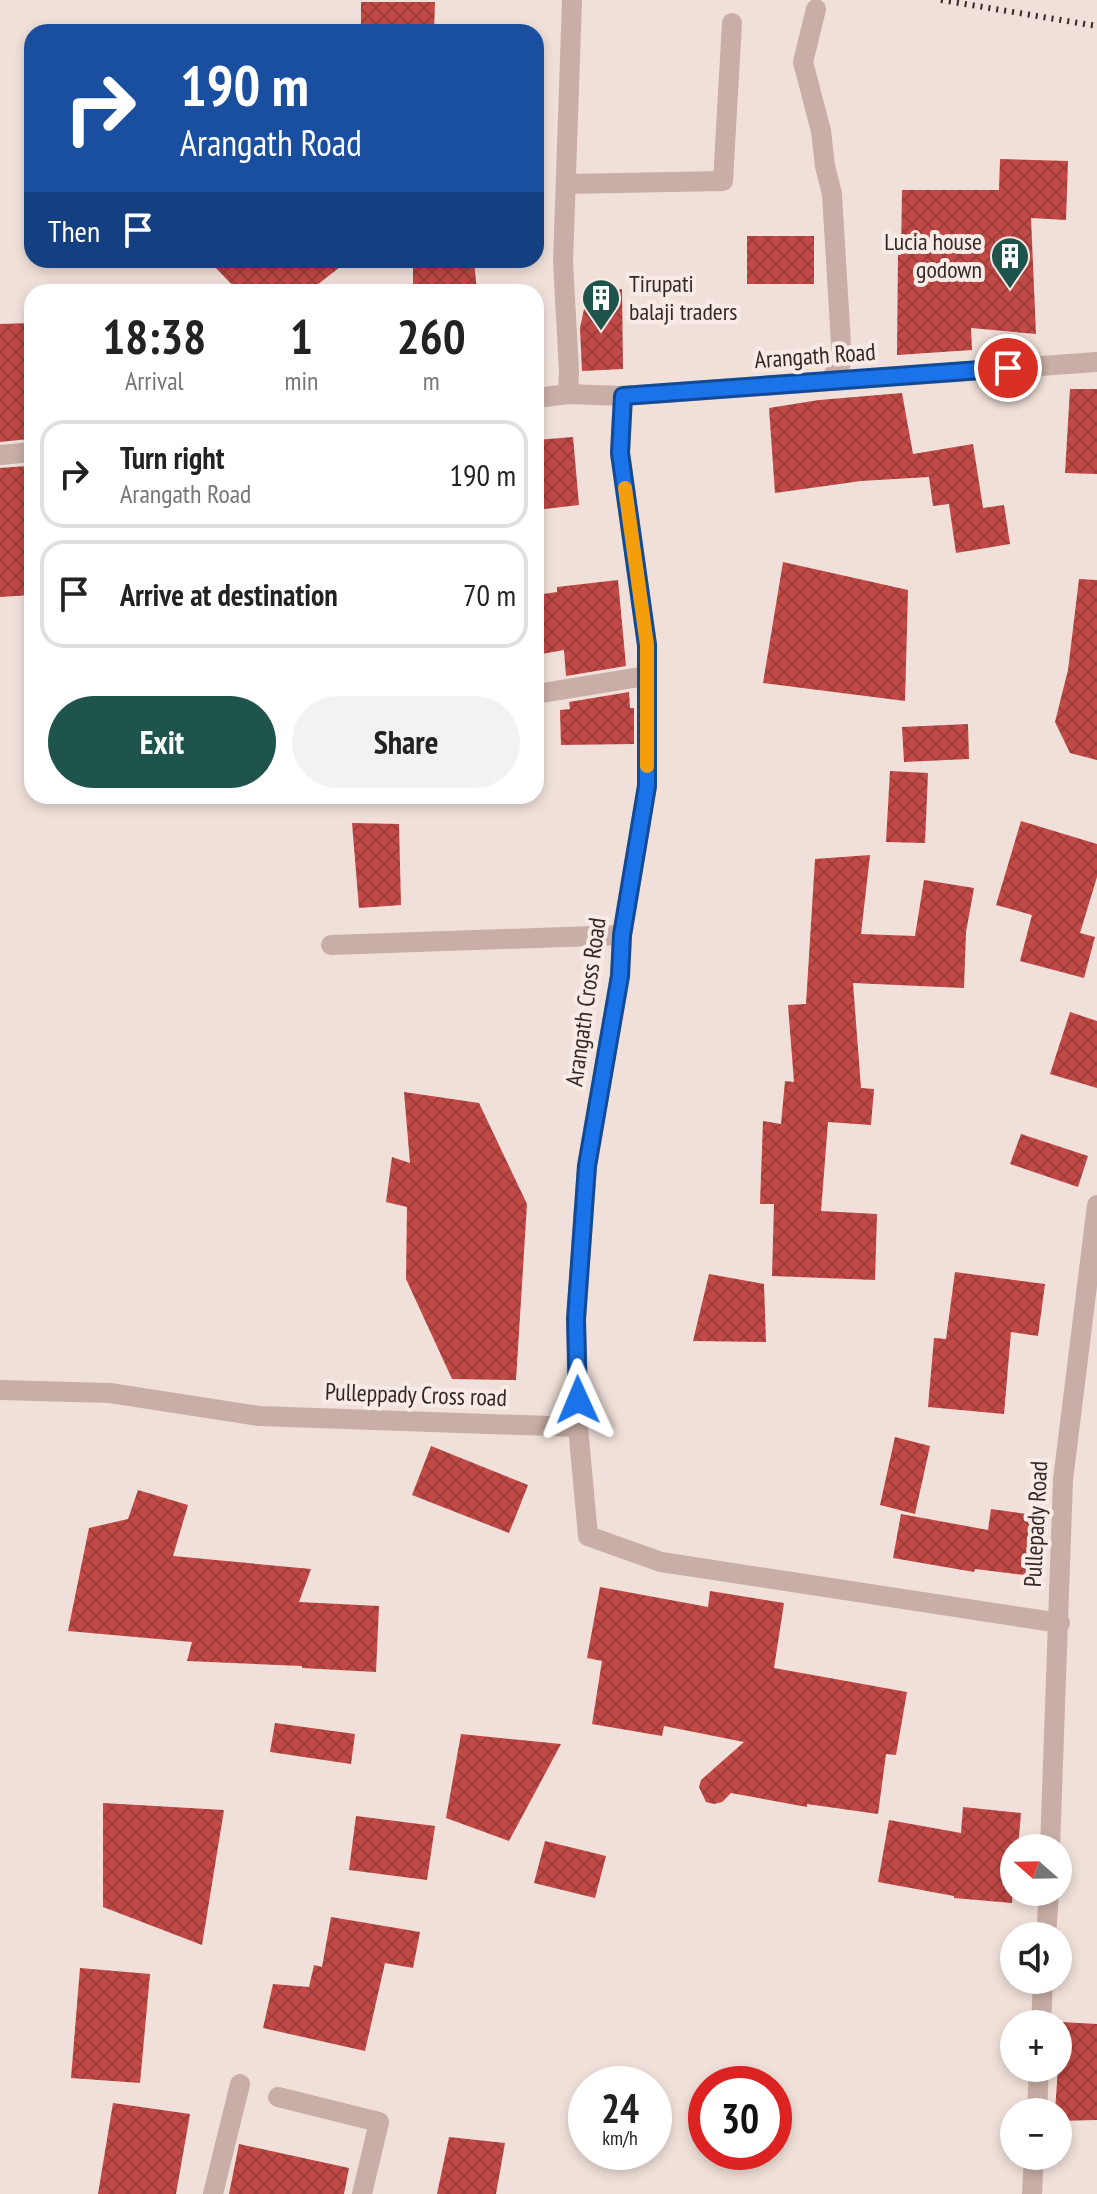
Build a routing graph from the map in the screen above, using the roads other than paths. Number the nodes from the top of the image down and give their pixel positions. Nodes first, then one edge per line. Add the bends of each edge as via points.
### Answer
1 (572, 0) edge
2 (816, 9) dead end
3 (732, 23) dead end
4 (566, 184) junction
5 (1097, 362) edge
6 (830, 381) junction
7 (568, 394) junction
8 (623, 396) junction
9 (544, 397) edge
10 (24, 453) edge
11 (0, 455) edge
12 (646, 676) junction
13 (544, 693) edge
14 (622, 935) junction
15 (331, 945) dead end
16 (1097, 1205) edge
17 (0, 1390) edge
18 (578, 1427) junction
19 (1060, 1623) junction
20 (1051, 1834) edge
21 (240, 2084) dead end
22 (278, 2097) dead end
23 (1033, 2170) edge
24 (213, 2194) edge
25 (362, 2194) edge
26 (1032, 2194) edge

1 - 4 street
2 - 6 street via 803,62 835,217 842,361
3 - 4 street via 723,181
4 - 7 street
5 - 6 street, Arangath Road
6 - 8 street, Arangath Road
7 - 8 street, Arangath Road
7 - 9 street, Arangath Road
8 - 12 street, Arangath Cross Road via 620,453 647,645
10 - 11 street
12 - 13 street
12 - 14 street, Arangath Cross Road via 647,786
14 - 15 street
14 - 18 street, Arangath Cross Road via 620,976 587,1166 576,1319
16 - 19 street, Pullepady Road via 1063,1480
17 - 18 street, Pulleppady Cross road via 110,1393 259,1416
18 - 19 street via 588,1536 661,1562
19 - 20 street, Pullepady Road
21 - 24 street
22 - 25 street via 379,2122
23 - 26 street

